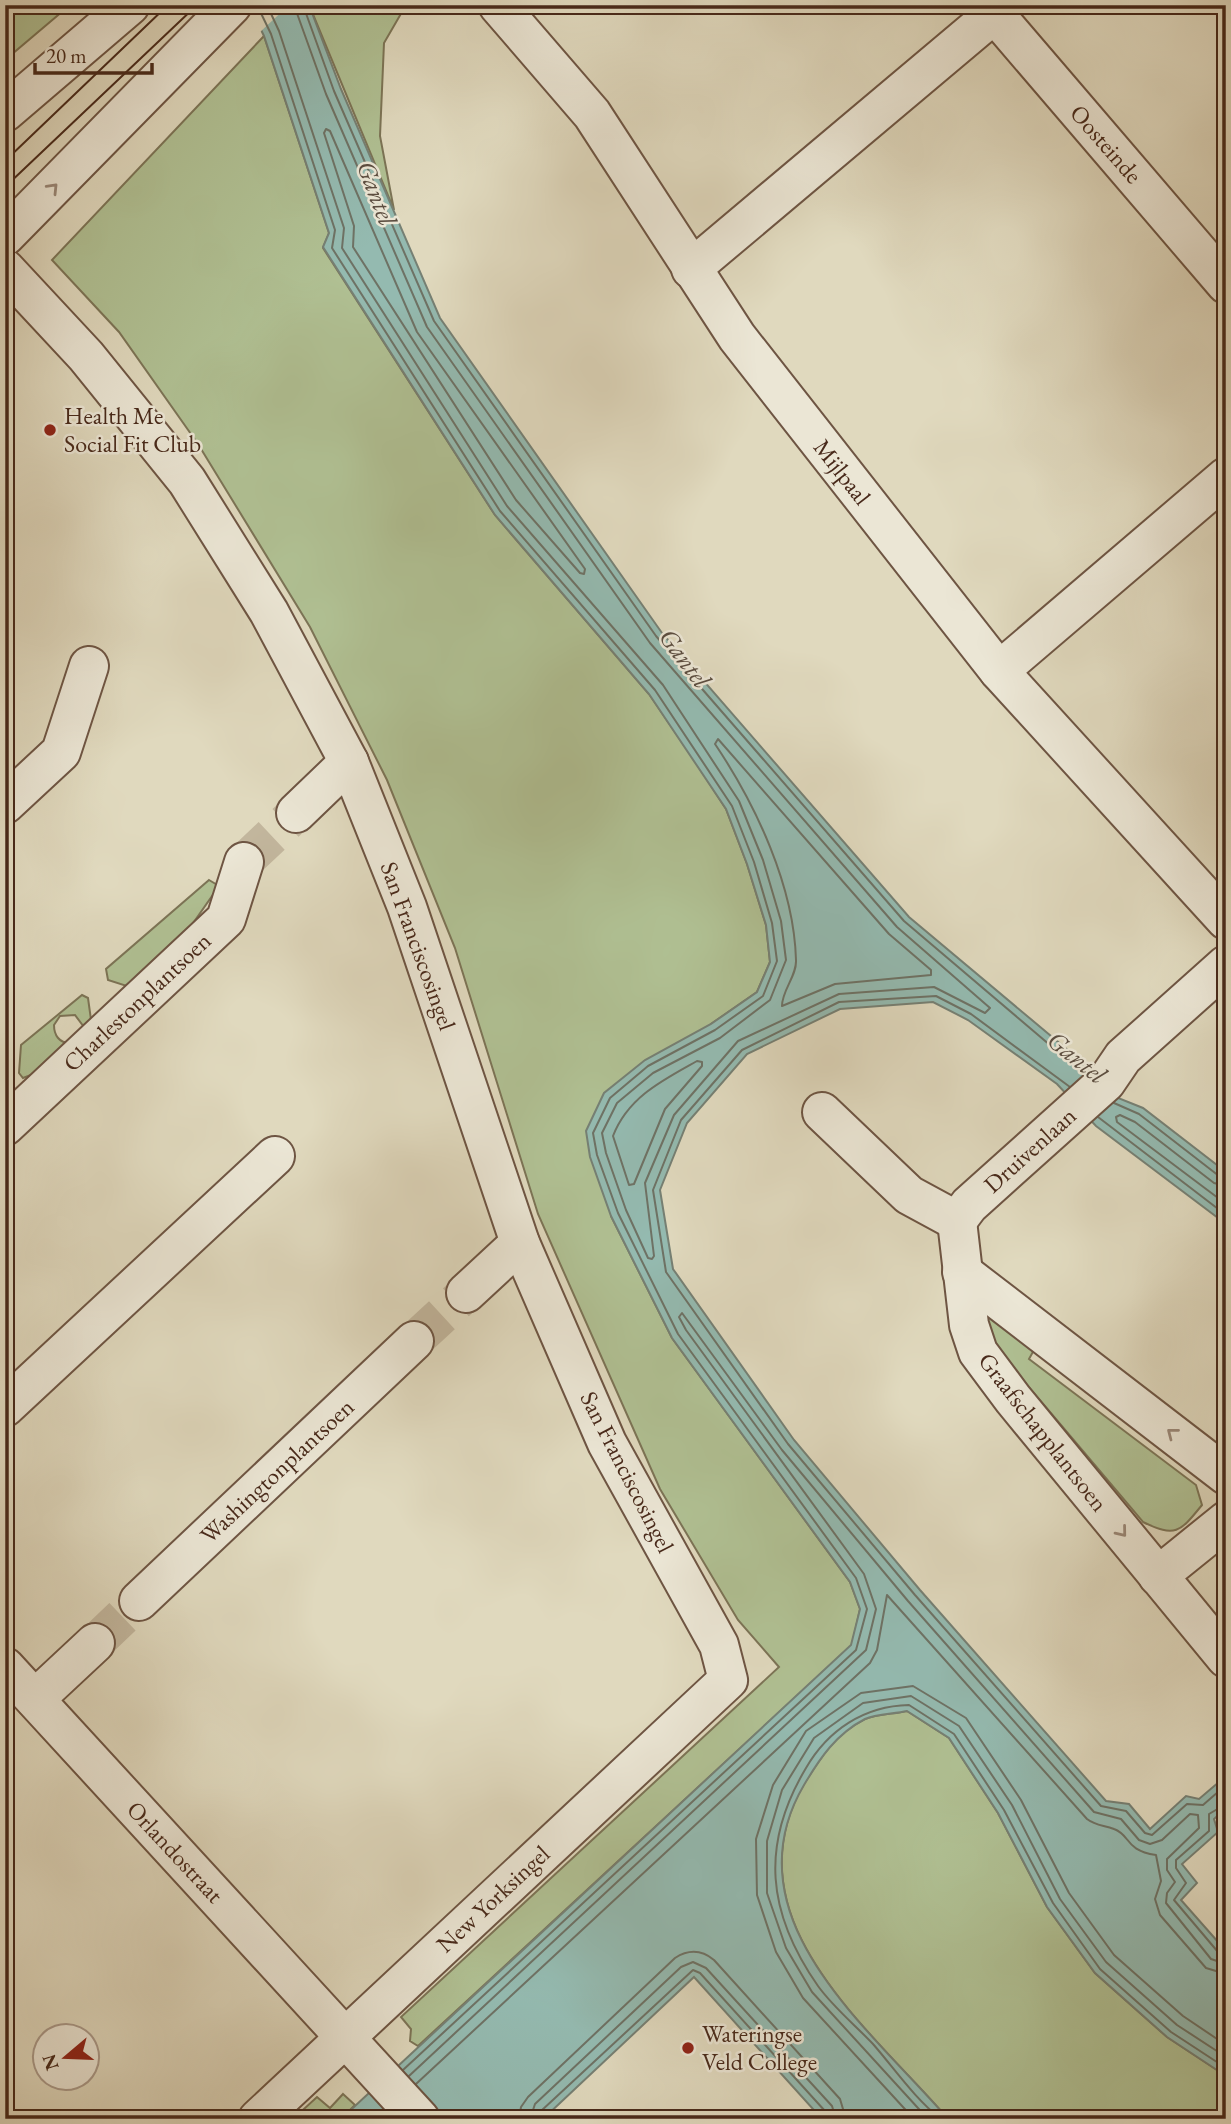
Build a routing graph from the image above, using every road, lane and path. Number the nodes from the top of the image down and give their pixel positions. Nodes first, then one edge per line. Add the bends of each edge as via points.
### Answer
1 (130, 5) edge
2 (498, 5) edge
3 (990, 9) edge
4 (227, 10) edge
5 (5, 112) edge
6 (5, 236) edge
7 (5, 269) edge
8 (691, 269) junction
9 (1226, 284) edge
10 (1226, 477) edge
11 (89, 666) dead end
12 (999, 671) junction
13 (349, 762) junction
14 (5, 804) edge
15 (296, 813) tunnel mouth
16 (244, 862) tunnel mouth
17 (1226, 920) edge
18 (1226, 965) edge
19 (822, 1112) dead end
20 (5, 1126) edge
21 (275, 1156) dead end
22 (957, 1221) junction
23 (520, 1243) junction
24 (962, 1272) junction
25 (466, 1293) tunnel mouth
26 (414, 1340) tunnel mouth
27 (5, 1408) edge
28 (1226, 1475) edge
29 (1226, 1521) edge
30 (1158, 1576) junction
31 (139, 1601) tunnel mouth
32 (95, 1643) tunnel mouth
33 (1226, 1658) edge
34 (5, 1667) edge
35 (728, 1680) joint
36 (35, 1699) junction
37 (345, 2037) junction
38 (258, 2119) edge
39 (420, 2119) edge

1 - 5 street
2 - 8 street, Mijlpaal via 592,114
3 - 8 street
3 - 9 street, Oosteinde
6 -> 4 street
7 - 13 street, San Franciscosingel via 86,356 187,481 269,612
8 - 12 street, Mijlpaal via 737,337
10 - 12 street
11 - 14 street via 61,752
12 - 17 street, Mijlpaal
13 - 15 street
13 - 23 street, San Franciscosingel via 407,907
16 - 20 street, Charlestonplantsoen via 226,919
18 - 22 street, Druivenlaan via 1123,1057 1106,1082 969,1205
19 - 22 street via 909,1195
21 - 27 street
22 - 24 street, Graafschapplantsoen
23 - 25 street
23 - 35 street, San Franciscosingel via 607,1443 719,1645
28 -> 24 street
24 -> 30 street, Graafschapplantsoen via 969,1325 978,1352
26 - 31 street, Washingtonplantsoen
29 - 30 street
30 - 33 street, Graafschapplantsoen
32 - 36 street
34 - 36 street, Orlandostraat
35 - 37 street, New Yorksingel
36 - 37 street, Orlandostraat
37 - 38 street, New Yorksingel
37 - 39 street, Orlandostraat

